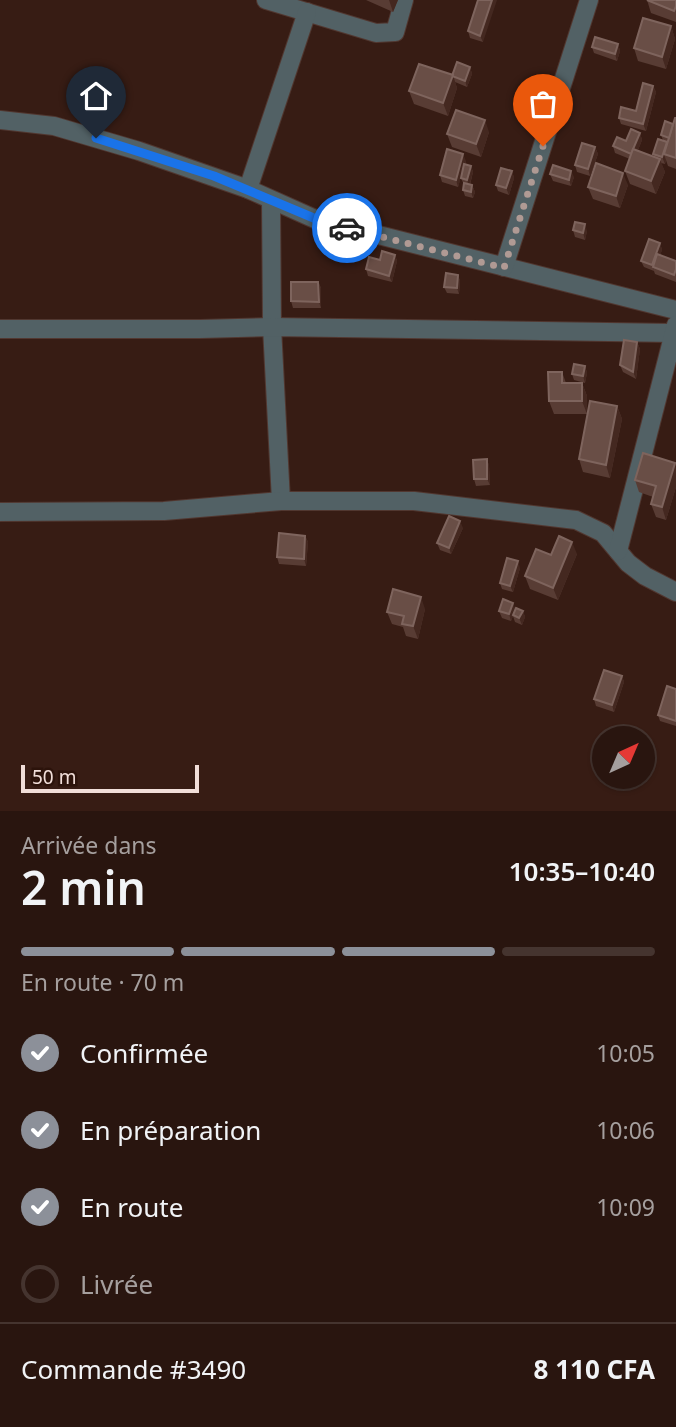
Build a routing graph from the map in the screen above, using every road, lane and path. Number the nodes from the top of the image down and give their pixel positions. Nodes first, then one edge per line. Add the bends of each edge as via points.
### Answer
1 (266, 0) edge
2 (404, 0) edge
3 (589, 0) edge
4 (307, 12) junction
5 (0, 120) edge
6 (247, 189) junction
7 (271, 200) junction
8 (504, 268) junction
9 (676, 310) edge
10 (272, 327) junction
11 (0, 329) edge
12 (675, 329) edge
13 (281, 501) junction
14 (0, 512) edge
15 (618, 551) junction
16 (676, 592) edge

1 - 4 street
2 - 4 street via 395,32 376,33
3 - 8 street
4 - 6 street
5 - 6 street via 54,126
6 - 7 street
7 - 8 street via 316,219
7 - 10 street
8 - 9 street
10 - 11 street
10 - 12 street
10 - 13 street
12 - 15 street
13 - 14 street via 164,511
13 - 15 street via 414,501 576,520 603,533
15 - 16 street via 645,576

